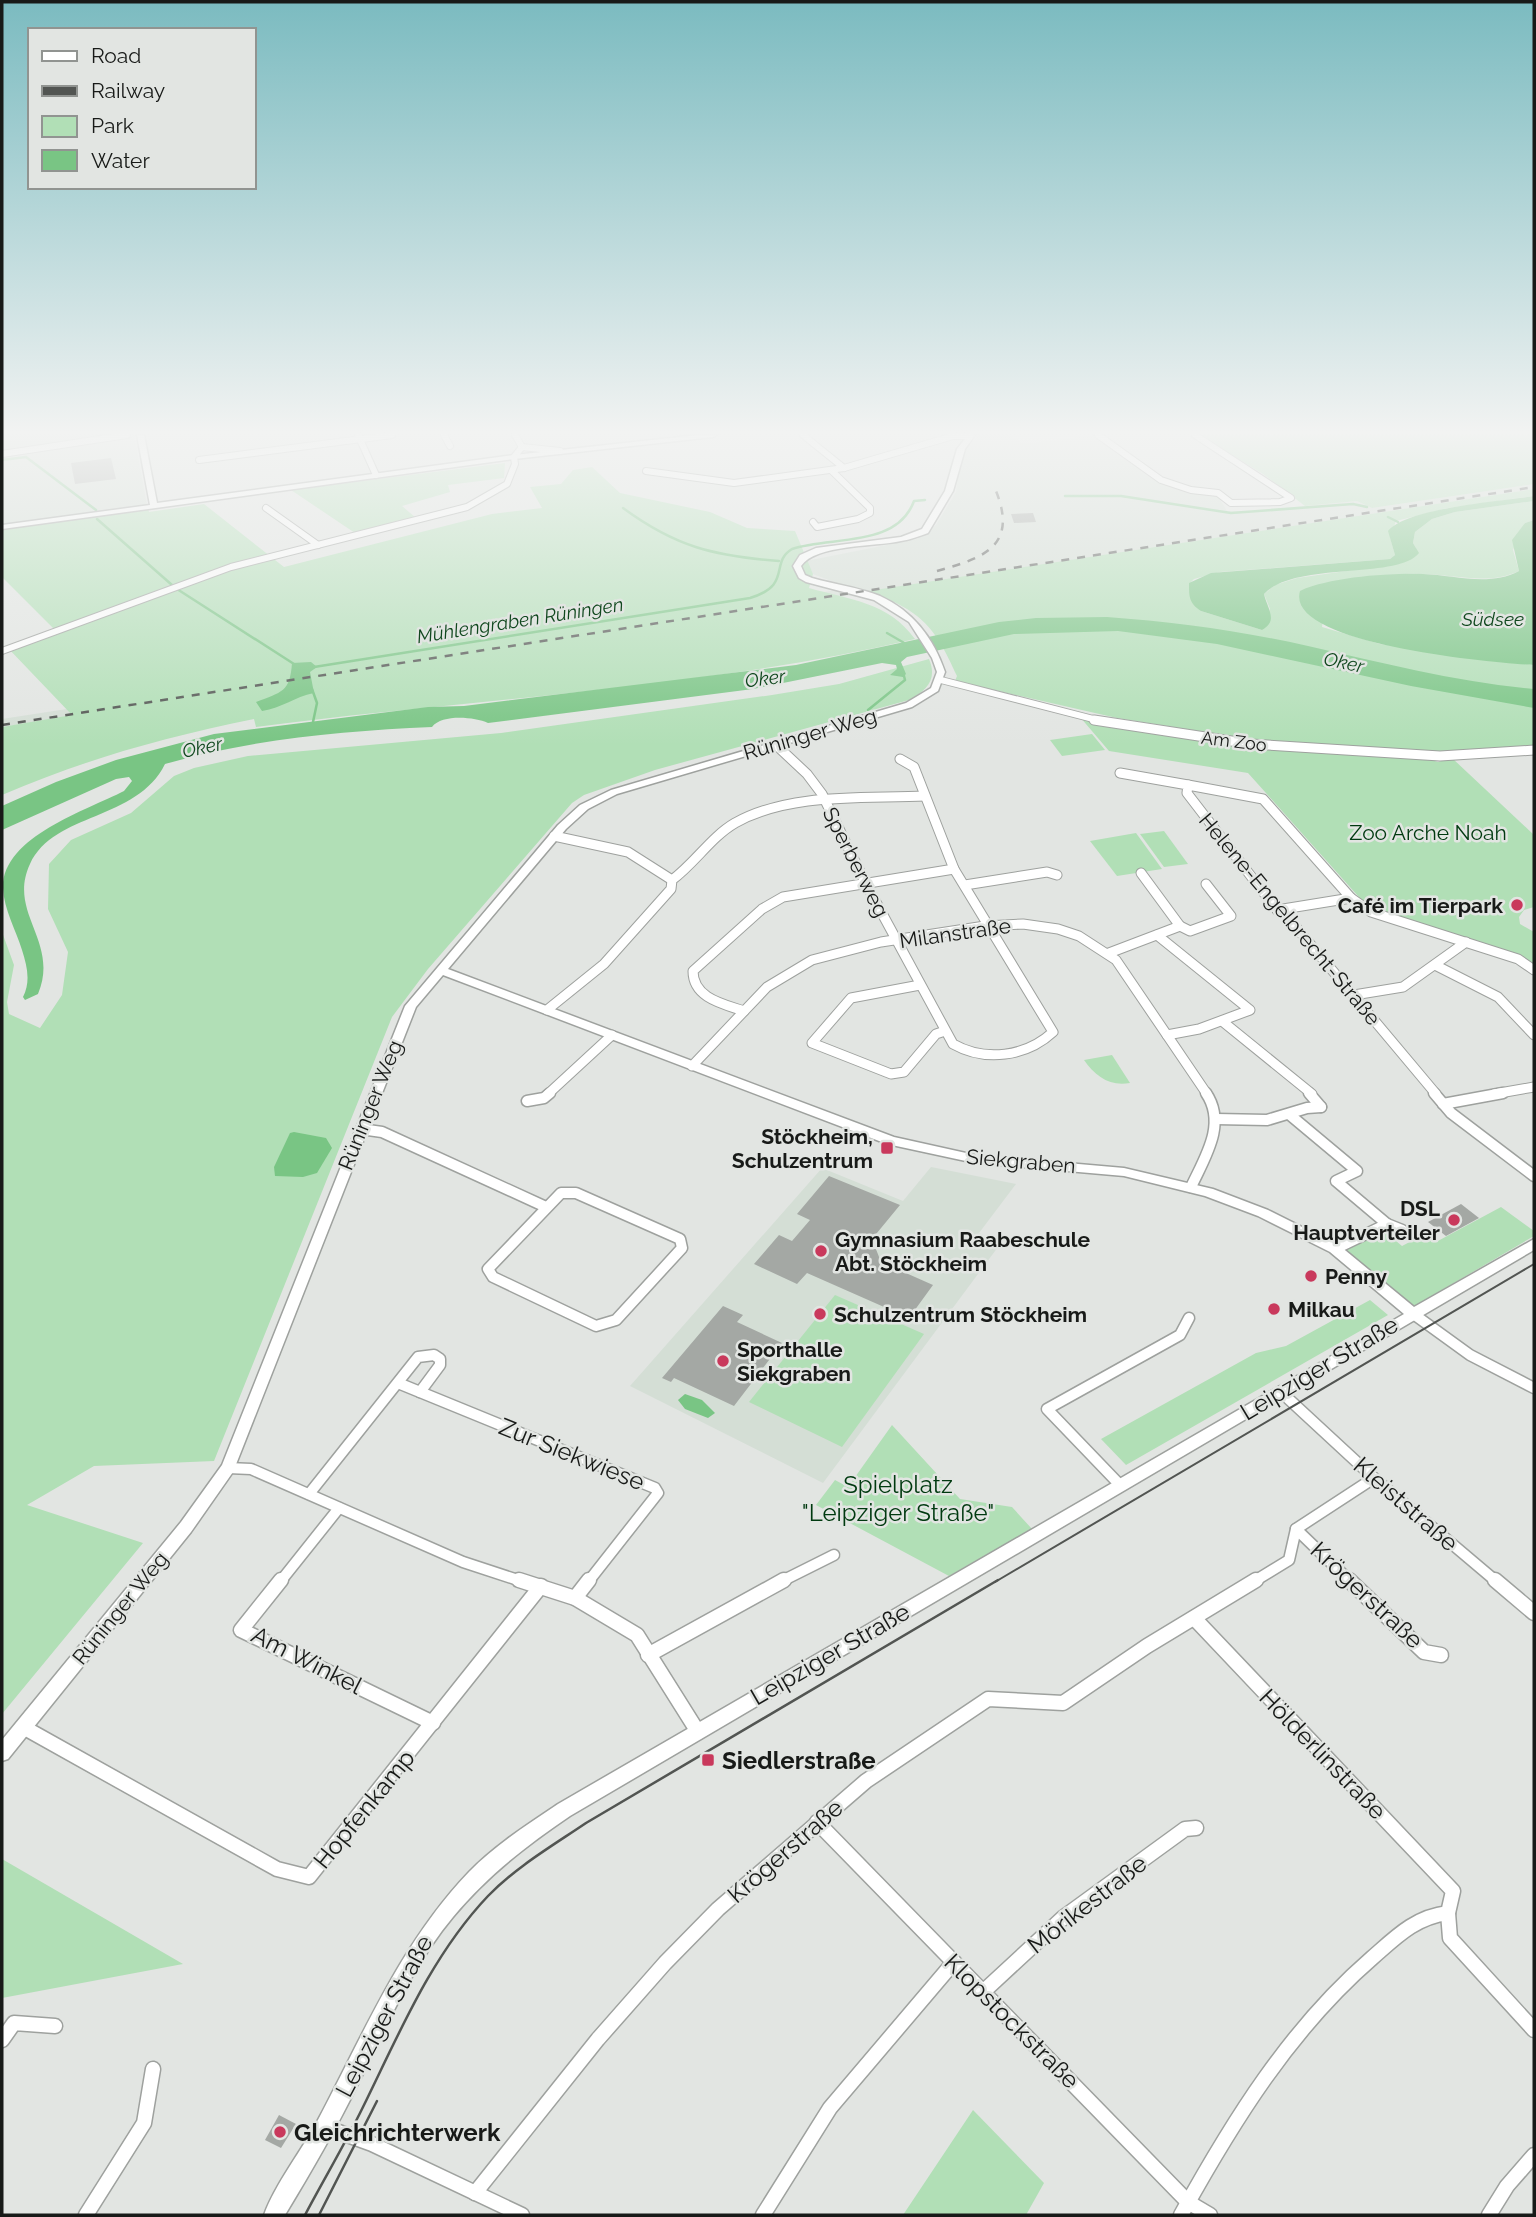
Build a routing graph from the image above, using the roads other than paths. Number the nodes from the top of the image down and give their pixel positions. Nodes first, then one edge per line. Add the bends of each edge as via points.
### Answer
1 (309, 538) edge
2 (344, 538) edge
3 (904, 538) edge
4 (318, 545) junction
5 (920, 631) joint
6 (2, 652) edge
7 (936, 658) joint
8 (940, 680) junction
9 (775, 744) junction
10 (1534, 750) edge
11 (900, 760) dead end
12 (1120, 774) dead end
13 (1188, 785) junction
14 (925, 796) junction
15 (826, 803) junction
16 (554, 836) junction
17 (954, 869) junction
18 (1141, 873) dead end
19 (1057, 875) dead end
20 (672, 880) junction
21 (865, 882) junction
22 (1206, 884) dead end
23 (965, 885) junction
24 (1351, 898) junction
25 (1277, 909) junction
26 (990, 926) junction
27 (1180, 926) junction
28 (1157, 935) junction
29 (896, 941) junction
30 (1466, 942) junction
31 (1109, 953) junction
32 (1435, 965) junction
33 (441, 970) junction
34 (1534, 970) edge
35 (920, 985) junction
36 (1354, 995) junction
37 (547, 1010) junction
38 (744, 1011) junction
39 (1222, 1021) junction
40 (945, 1031) junction
41 (612, 1035) junction
42 (1167, 1035) junction
43 (1534, 1035) edge
44 (692, 1066) junction
45 (1534, 1087) edge
46 (527, 1101) dead end
47 (1443, 1104) junction
48 (1290, 1115) junction
49 (1216, 1119) junction
50 (360, 1129) junction
51 (1534, 1175) edge
52 (1191, 1187) junction
53 (546, 1208) junction
54 (1387, 1224) junction
55 (1402, 1230) dead end
56 (1534, 1244) edge
57 (1335, 1249) junction
58 (1412, 1313) junction
59 (1189, 1318) dead end
60 (398, 1383) junction
61 (1534, 1388) edge
62 (420, 1392) junction
63 (1281, 1392) junction
64 (228, 1468) junction
65 (1374, 1478) junction
66 (1120, 1485) junction
67 (309, 1494) junction
68 (339, 1508) junction
69 (1296, 1529) junction
70 (834, 1555) dead end
71 (541, 1586) junction
72 (575, 1598) junction
73 (1534, 1613) edge
74 (1194, 1618) junction
75 (648, 1655) junction
76 (1441, 1655) dead end
77 (433, 1723) junction
78 (23, 1727) junction
79 (698, 1732) junction
80 (2, 1753) edge
81 (817, 1822) junction
82 (1196, 1828) dead end
83 (1448, 1913) junction
84 (954, 1962) junction
85 (984, 1991) junction
86 (55, 2026) dead end
87 (1534, 2030) edge
88 (2, 2040) edge
89 (153, 2070) dead end
90 (325, 2127) junction
91 (1534, 2155) edge
92 (475, 2193) junction
93 (1184, 2208) edge
94 (86, 2215) edge
95 (274, 2215) edge
96 (522, 2215) edge
97 (763, 2215) edge
98 (1210, 2215) edge
99 (1489, 2215) edge

1 - 4 street
2 - 4 street
3 - 5 street via 820,550 803,557 797,566 809,580 891,606
4 - 6 street via 219,571
5 - 7 street
7 - 8 street
8 - 9 street, Rüninger Weg via 929,695 909,705
8 - 10 street, Am Zoo via 1104,722 1251,744 1440,756
9 - 15 street, Sperberweg via 807,774
9 - 16 street, Rüninger Weg via 605,796 576,813
11 - 14 street via 914,767
12 - 13 street
13 - 24 street via 1264,800
13 - 25 street, Helene-Engelbrecht-Straße via 1186,793
14 - 15 street
14 - 17 street
15 - 20 street via 774,809 736,822
15 - 21 street, Sperberweg
16 - 20 street via 628,852
16 - 33 street, Rüninger Weg
17 - 21 street
17 - 23 street
18 - 27 street
19 - 23 street via 1047,872
20 - 37 street via 671,889 604,964
21 - 29 street, Sperberweg
21 - 38 street via 775,900 698,964 692,977 699,992
22 - 27 street via 1231,916 1190,931
23 - 26 street
24 - 25 street
24 - 30 street via 1378,915
25 - 36 street, Helene-Engelbrecht-Straße
26 - 29 street, Milanstraße
26 - 31 street, Milanstraße via 1053,927 1084,937
26 - 40 street, Sperberweg via 1053,1032 1045,1042 1029,1048 988,1055 972,1054 953,1044
27 - 28 street
28 - 31 street
28 - 39 street via 1250,1010
29 - 35 street, Sperberweg
29 - 38 street, Milanstraße via 837,951 810,961 774,981
30 - 32 street
30 - 34 street via 1518,958
31 - 42 street, Milanstraße
32 - 36 street via 1403,987
32 - 43 street via 1498,997
33 - 37 street, Siekgraben
33 - 50 street, Rüninger Weg via 411,1006
35 - 40 street, Sperberweg
35 - 40 street via 851,998 813,1043 898,1074 936,1034
36 - 47 street, Helene-Engelbrecht-Straße
37 - 41 street, Siekgraben
38 - 44 street, Milanstraße
39 - 42 street
39 - 48 street via 1321,1107 1314,1105
41 - 44 street, Siekgraben
41 - 46 street via 544,1098
42 - 49 street, Milanstraße via 1212,1102
44 - 52 street, Siekgraben via 875,1136 925,1150 975,1159 1094,1168
45 - 47 street
47 - 51 street, Helene-Engelbrecht-Straße via 1462,1124
48 - 49 street via 1250,1122
48 - 54 street via 1357,1171 1336,1181
49 - 52 street via 1214,1138
50 - 53 street via 382,1132
50 - 64 street, Rüninger Weg
52 - 57 street, Siekgraben via 1263,1213
53 - 53 street via 561,1193 576,1193 680,1239 682,1248 617,1320 596,1326 493,1277 488,1269
54 - 55 street
54 - 57 street
56 - 58 street, Leipziger Straße
57 - 58 street, Siekgraben
58 - 61 street via 1485,1364
58 - 63 street, Leipziger Straße
59 - 66 street via 1180,1335 1047,1409
60 - 62 street, Zur Siekwiese
60 - 62 street via 418,1357 434,1355 440,1359 439,1365
60 - 67 street
62 - 72 street, Zur Siekwiese via 655,1488 658,1493
63 - 65 street, Kleiststraße
63 - 66 street, Leipziger Straße
64 - 67 street via 251,1469
64 - 78 street, Rüninger Weg via 186,1527
65 - 69 street, Krögerstraße
65 - 73 street, Kleiststraße
66 - 79 street, Leipziger Straße
67 - 68 street
68 - 71 street via 463,1562
68 - 77 street, Am Winkel via 242,1630
69 - 74 street, Krögerstraße via 1289,1560
69 - 76 street, Krögerstraße via 1424,1652
70 - 75 street
71 - 72 street
71 - 77 street, Hopfenkamp
72 - 75 street via 636,1635
74 - 81 street, Krögerstraße via 1063,1703 988,1699 866,1782
74 - 83 street, Hölderlinstraße via 1453,1891
75 - 79 street
77 - 78 street, Hopfenkamp via 309,1877 277,1869
78 - 80 street, Rüninger Weg
79 - 90 street, Leipziger Straße via 526,1834 488,1863 449,1904 402,1972
81 - 84 street, Klopstockstraße
81 - 92 street, Krögerstraße via 718,1909 631,1999
82 - 85 street, Mörikestraße via 1185,1829 1064,1917
83 - 87 street via 1450,1938
83 - 93 street via 1423,1917 1410,1926 1320,2006 1258,2090
84 - 85 street, Klopstockstraße
84 - 97 street via 830,2108
85 - 93 street, Klopstockstraße
86 - 88 street via 14,2023
89 - 94 street via 144,2123
90 - 92 street
90 - 95 street, Leipziger Straße
91 - 99 street
92 - 96 street
93 - 98 street, Klopstockstraße

